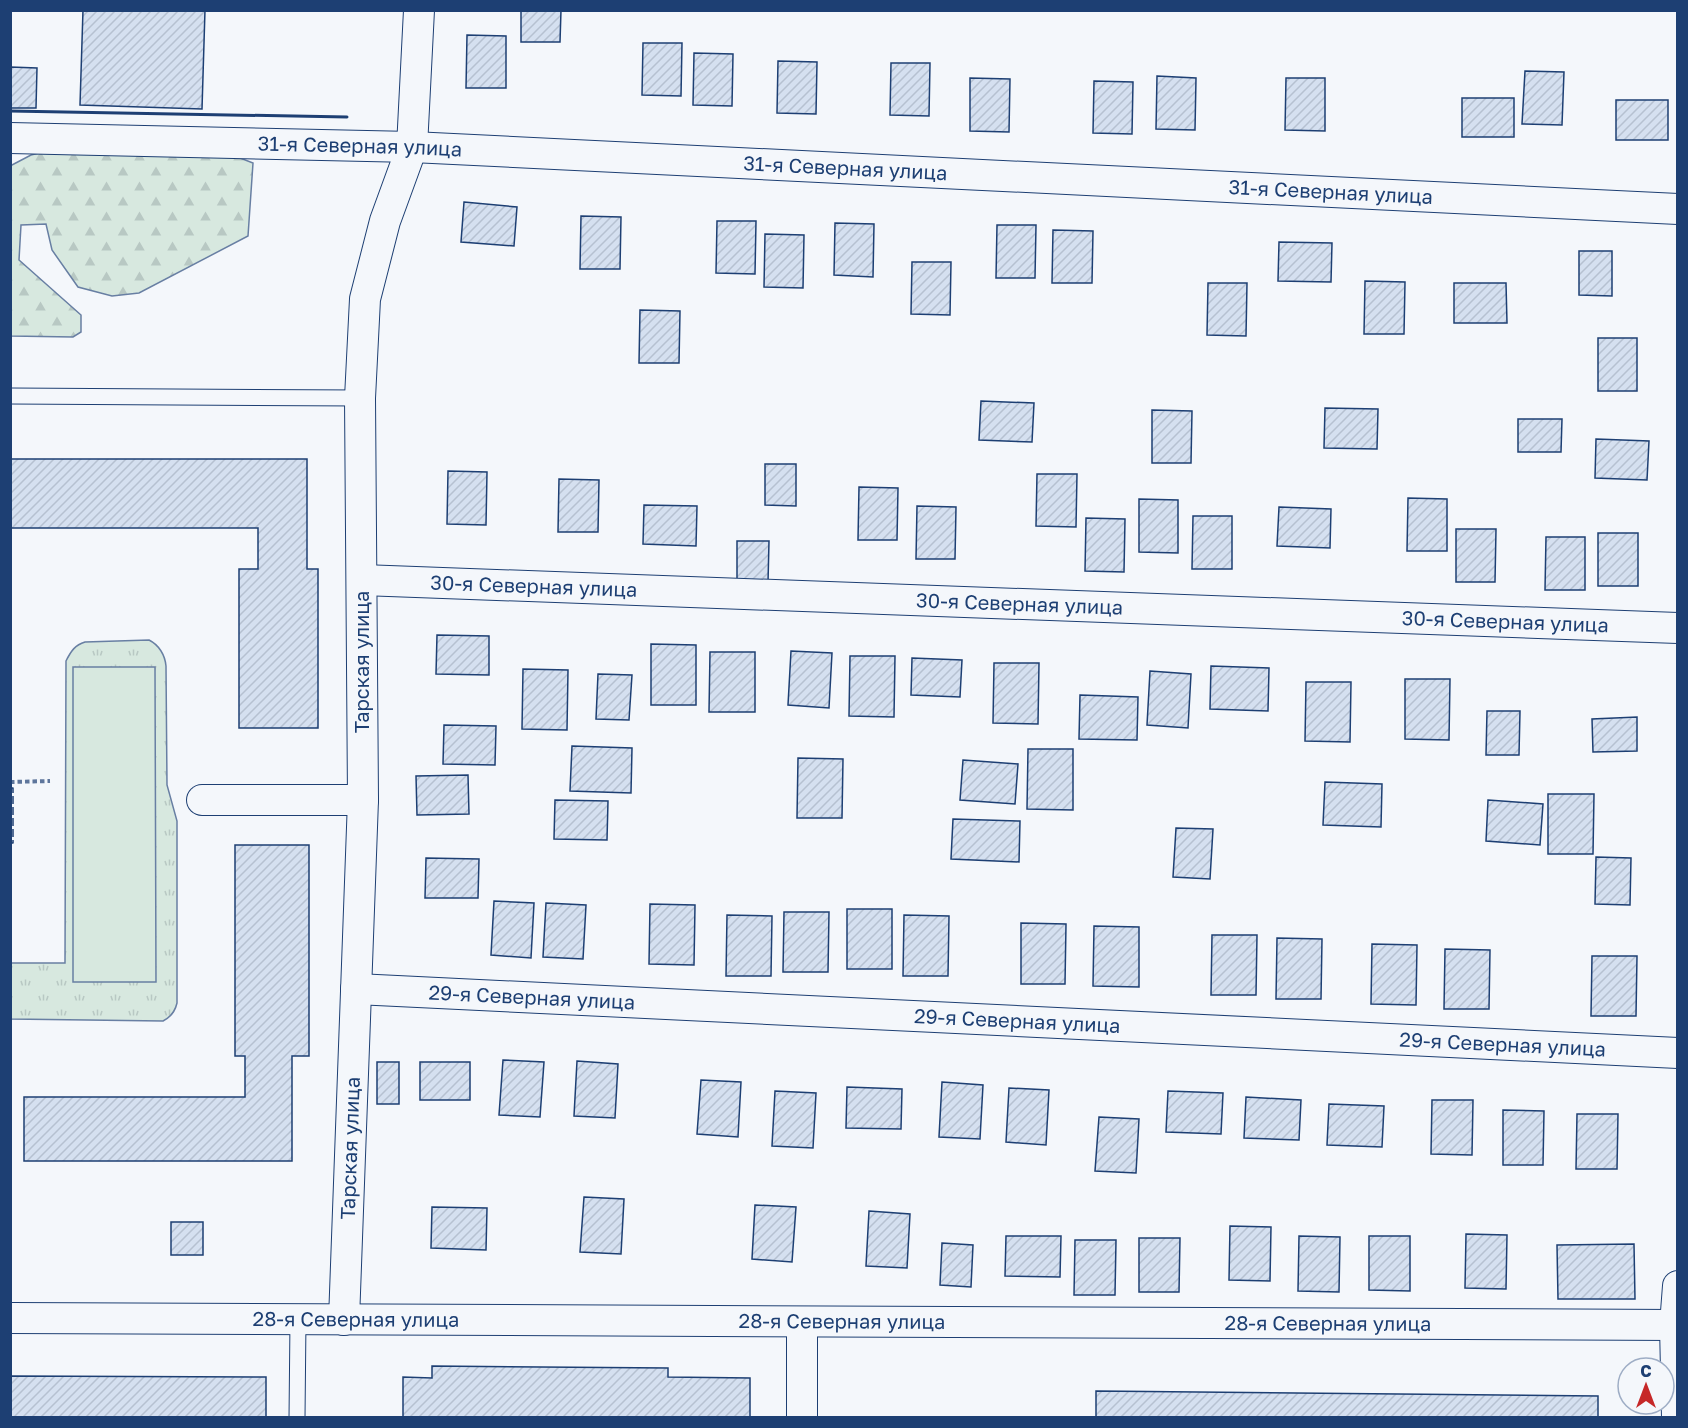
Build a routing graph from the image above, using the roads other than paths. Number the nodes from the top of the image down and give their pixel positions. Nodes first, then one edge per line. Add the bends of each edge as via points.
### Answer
1 (419, 10) edge
2 (10, 138) edge
3 (412, 147) junction
4 (1677, 209) edge
5 (10, 396) edge
6 (360, 398) junction
7 (362, 580) junction
8 (1677, 628) edge
9 (202, 800) dead end
10 (363, 800) junction
11 (356, 989) junction
12 (1677, 1053) edge
13 (1677, 1286) edge
14 (10, 1318) edge
15 (298, 1320) junction
16 (344, 1320) junction
17 (802, 1322) junction
18 (1674, 1325) junction
19 (297, 1418) edge
20 (802, 1418) edge
21 (1677, 1418) edge

1 - 3 street, Тарская улица
2 - 3 street, 31-я Северная улица
3 - 4 street, 31-я Северная улица
3 - 6 street, Тарская улица via 385,221 365,299
5 - 6 lane
6 - 7 street, Тарская улица
7 - 8 street, 30-я Северная улица
7 - 10 street, Тарская улица
9 - 10 street
10 - 11 street, Тарская улица
11 - 12 street, 29-я Северная улица
11 - 16 street, Тарская улица
13 - 18 street
14 - 15 street, 28-я Северная улица
15 - 16 street, 28-я Северная улица
15 - 19 lane
16 - 17 street, 28-я Северная улица
17 - 18 street, 28-я Северная улица
17 - 20 street
18 - 21 street

